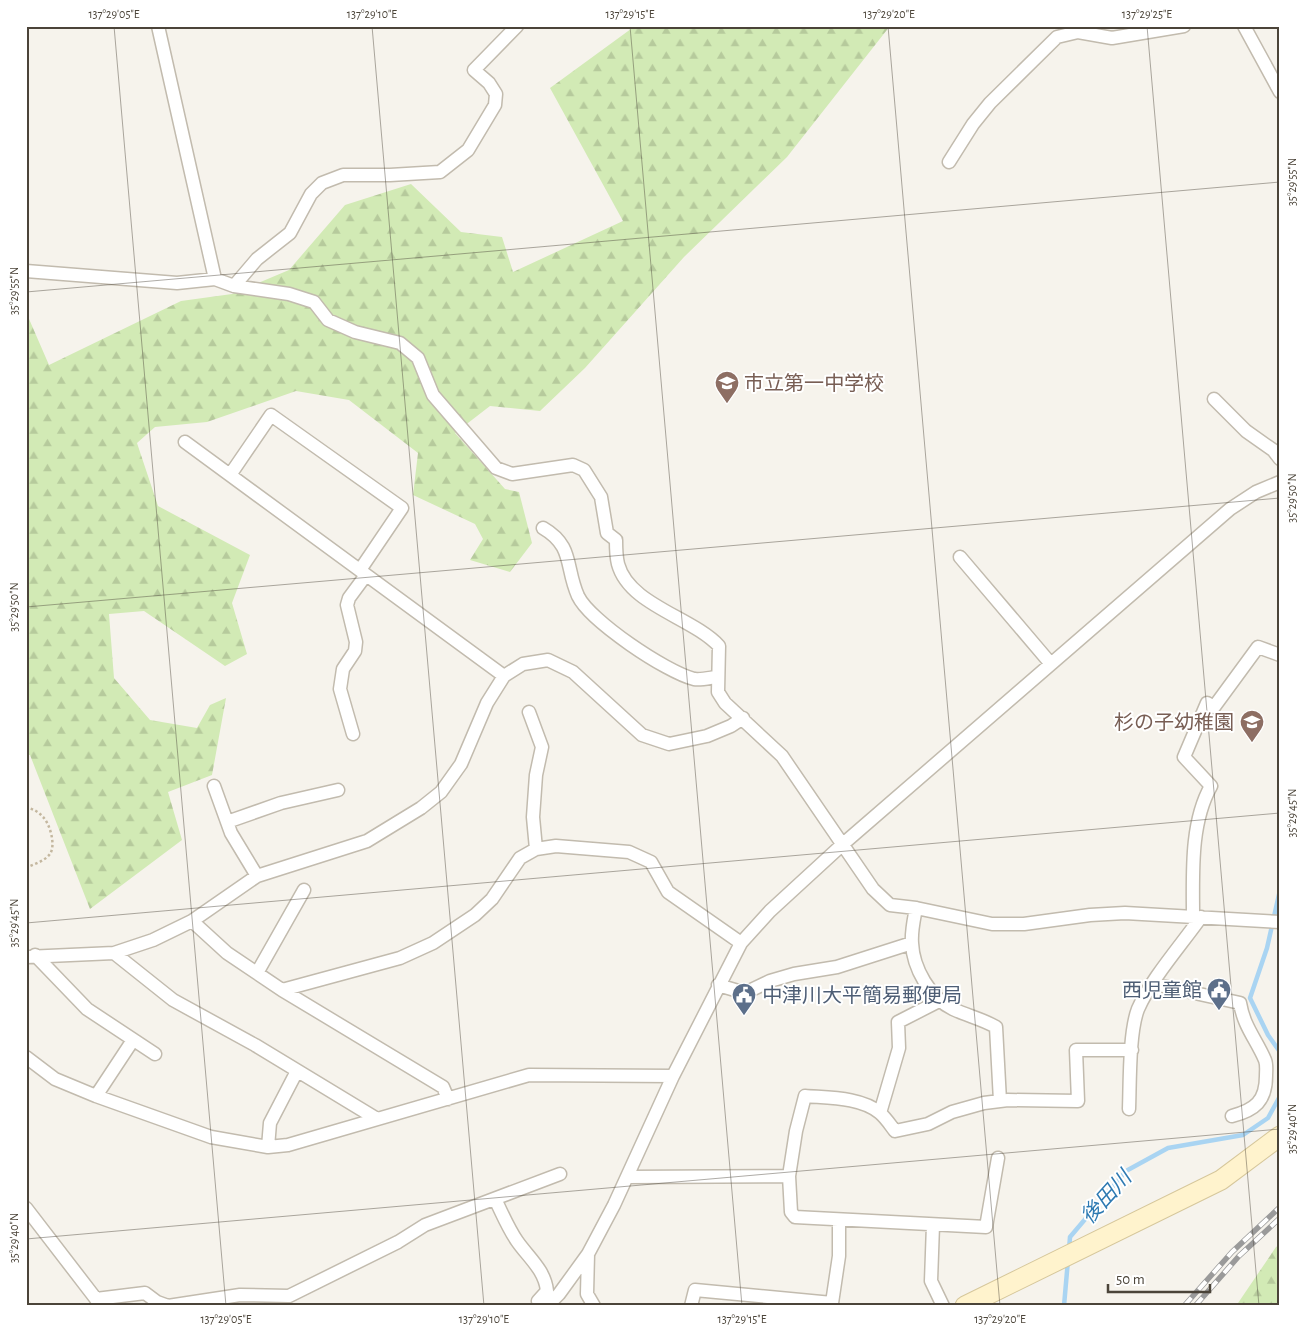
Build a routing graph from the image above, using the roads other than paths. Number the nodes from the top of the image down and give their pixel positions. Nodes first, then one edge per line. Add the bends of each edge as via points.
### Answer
1 (158, 26) edge
2 (518, 26) edge
3 (1184, 26) edge
4 (1244, 26) edge
5 (1280, 92) edge
6 (949, 162) dead end
7 (26, 271) edge
8 (215, 279) junction
9 (234, 286) junction
10 (1214, 399) dead end
11 (185, 442) dead end
12 (1280, 459) edge
13 (230, 475) junction
14 (1280, 482) edge
15 (543, 528) dead end
16 (960, 557) dead end
17 (363, 572) junction
18 (1280, 655) edge
19 (1051, 664) junction
20 (504, 676) junction
21 (716, 677) junction
22 (529, 712) dead end
23 (743, 718) junction
24 (353, 734) dead end
25 (214, 786) dead end
26 (338, 790) dead end
27 (227, 822) junction
28 (843, 844) junction
29 (536, 849) junction
30 (257, 876) junction
31 (304, 890) dead end
32 (916, 908) junction
33 (1197, 916) junction
34 (192, 921) junction
35 (1280, 922) edge
36 (741, 943) junction
37 (912, 944) junction
38 (114, 953) junction
39 (30, 956) edge
40 (257, 974) junction
41 (1154, 984) junction
42 (718, 985) junction
43 (282, 990) junction
44 (941, 1000) junction
45 (133, 1040) junction
46 (1132, 1050) junction
47 (155, 1054) dead end
48 (26, 1057) edge
49 (297, 1071) junction
50 (673, 1076) junction
51 (96, 1096) junction
52 (448, 1099) junction
53 (1000, 1101) junction
54 (1130, 1109) dead end
55 (880, 1113) junction
56 (1232, 1116) dead end
57 (378, 1119) junction
58 (1280, 1136) edge
59 (268, 1147) junction
60 (998, 1158) dead end
61 (560, 1174) dead end
62 (789, 1176) junction
63 (627, 1177) junction
64 (495, 1199) junction
65 (26, 1208) edge
66 (839, 1220) junction
67 (934, 1225) junction
68 (588, 1254) junction
69 (98, 1302) edge
70 (168, 1306) edge
71 (540, 1306) edge
72 (547, 1306) edge
73 (594, 1306) edge
74 (691, 1306) edge
75 (943, 1306) edge
76 (965, 1306) edge

1 - 8 street
2 - 9 street via 474,70 496,94 495,105 468,150 440,172 343,175 322,183 311,194 290,233 257,259
3 - 6 street via 1112,38 1078,32 1057,37 990,103
4 - 5 street
7 - 8 street via 177,283
8 - 9 street
9 - 21 street via 290,294 314,302 328,320 355,332 400,342 418,358 433,395 496,468 504,473 520,474 573,465 584,470 601,497 607,533 616,540 621,572 646,599 707,633 719,646
10 - 12 street
11 - 13 street
13 - 17 street
13 - 17 street via 271,415 402,508
14 - 19 street via 1256,492 1230,509
15 - 21 street via 556,535 563,544 578,595 587,611 608,630 678,673 696,679
16 - 19 street
17 - 20 street
17 - 24 street via 347,605 356,642 355,651 342,669 340,688
18 - 33 street via 1258,647 1214,708 1207,703 1184,757 1211,786 1202,802 1193,865
19 - 28 street
20 - 23 street via 523,664 548,660 573,672 642,735 669,744 706,736
20 - 30 street via 487,703 461,764 435,797 366,841
21 - 23 street via 718,692 725,703
22 - 29 street via 542,747 533,817
23 - 28 street via 782,756
25 - 27 street
26 - 27 street via 281,803
27 - 30 street
28 - 32 street via 873,889 890,905
28 - 36 street via 770,911
29 - 36 street via 556,846 620,851 644,858 651,862 668,892
29 - 43 street via 520,858 475,915 433,943 400,958
30 - 34 street
31 - 40 street
32 - 33 street via 992,924 1024,924 1090,915
32 - 37 street
33 - 35 street
33 - 41 street
34 - 38 street via 153,940
34 - 40 street via 227,953
36 - 42 street
37 - 42 street via 837,967 770,981 745,993
37 - 44 street via 919,974
38 - 39 street
38 - 49 street via 173,1000
39 - 45 street via 87,1009
40 - 43 street
41 - 46 street via 1138,1010
41 - 56 street via 1240,1003 1243,1021 1266,1062 1266,1085 1259,1104 1248,1112
42 - 50 street
43 - 52 street via 443,1087
44 - 53 street via 952,1009 996,1026
44 - 55 street via 898,1022 899,1048
45 - 47 street
45 - 51 street
46 - 53 street via 1076,1050 1078,1100
46 - 54 street
48 - 51 street via 55,1079
49 - 57 street
49 - 59 street via 270,1124
50 - 52 street via 529,1075
50 - 63 street
51 - 59 street via 211,1137
52 - 57 street
53 - 55 street via 952,1112 928,1124 895,1132
55 - 62 street via 842,1098 805,1096
57 - 59 street via 288,1145
58 - 76 street via 1221,1180
60 - 67 street via 986,1227
61 - 64 street
62 - 63 street
62 - 66 street via 791,1212 795,1217
63 - 68 street
64 - 70 street via 425,1225 398,1242 289,1296 240,1295
64 - 71 street via 516,1240 546,1281 547,1291 538,1301
65 - 69 street
66 - 67 street
66 - 74 street via 839,1256 832,1303 695,1290
67 - 75 street via 931,1281
68 - 72 street
68 - 73 street via 587,1294
69 - 70 street via 145,1294

